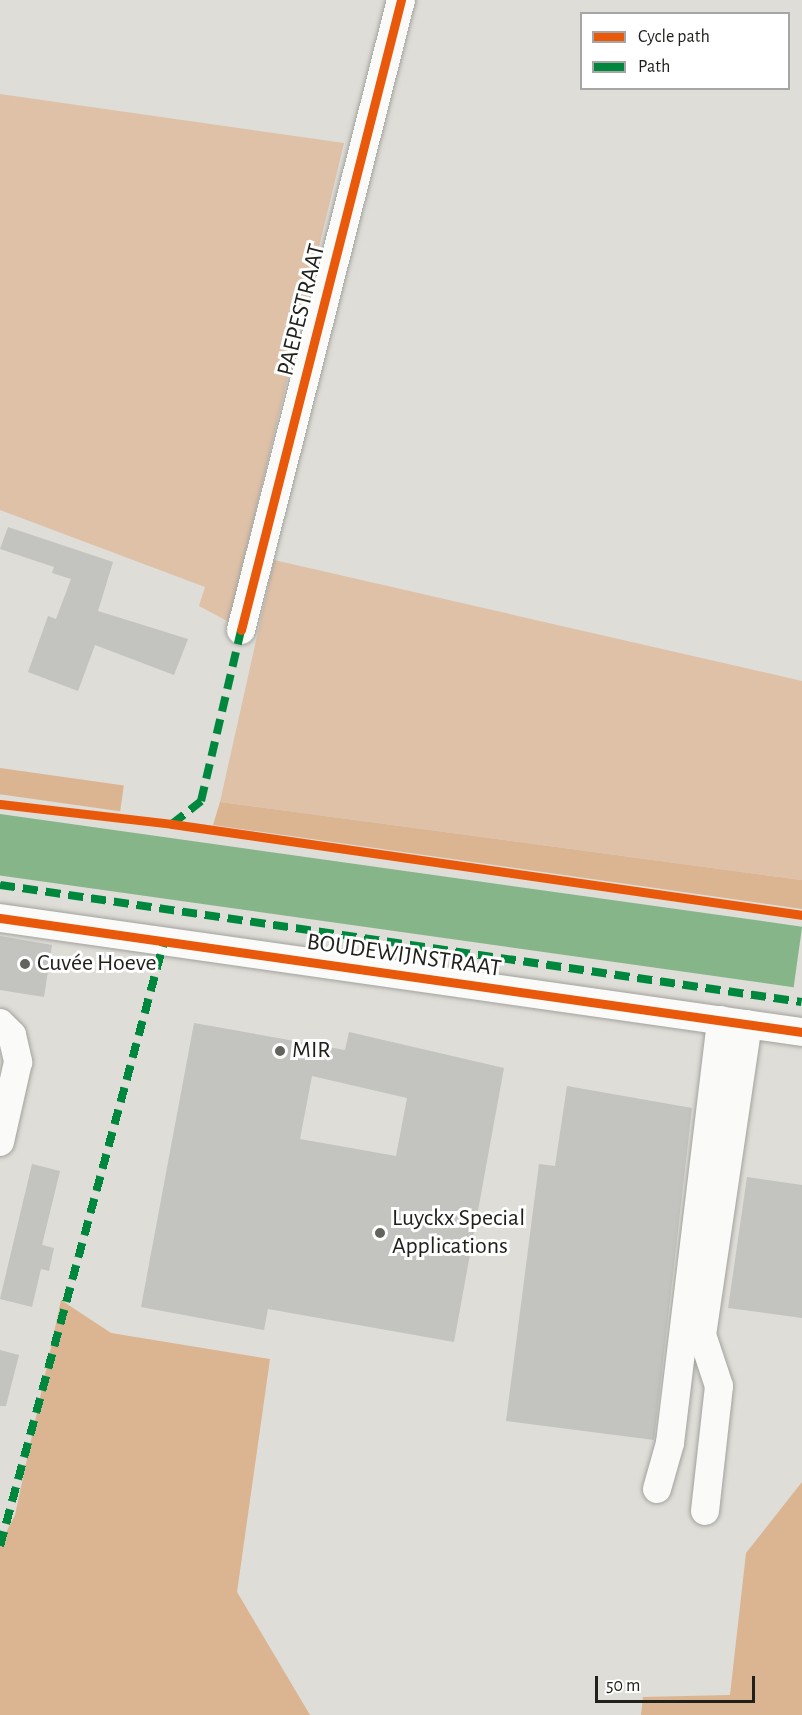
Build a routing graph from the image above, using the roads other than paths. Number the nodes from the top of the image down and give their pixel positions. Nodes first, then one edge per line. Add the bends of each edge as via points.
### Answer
1 (401, 0) edge
2 (241, 630) dead end
3 (0, 918) edge
4 (734, 1022) junction
5 (0, 1023) edge
6 (802, 1032) edge
7 (9, 1064) edge
8 (0, 1142) edge
9 (657, 1489) dead end
10 (705, 1511) dead end

1 - 2 street, PAEPESTRAAT
3 - 4 street, BOUDEWIJNSTRAAT
4 - 6 street, BOUDEWIJNSTRAAT
4 - 9 street via 670,1443
4 - 10 street via 702,1335 719,1386
5 - 7 street via 12,1035
7 - 8 street

